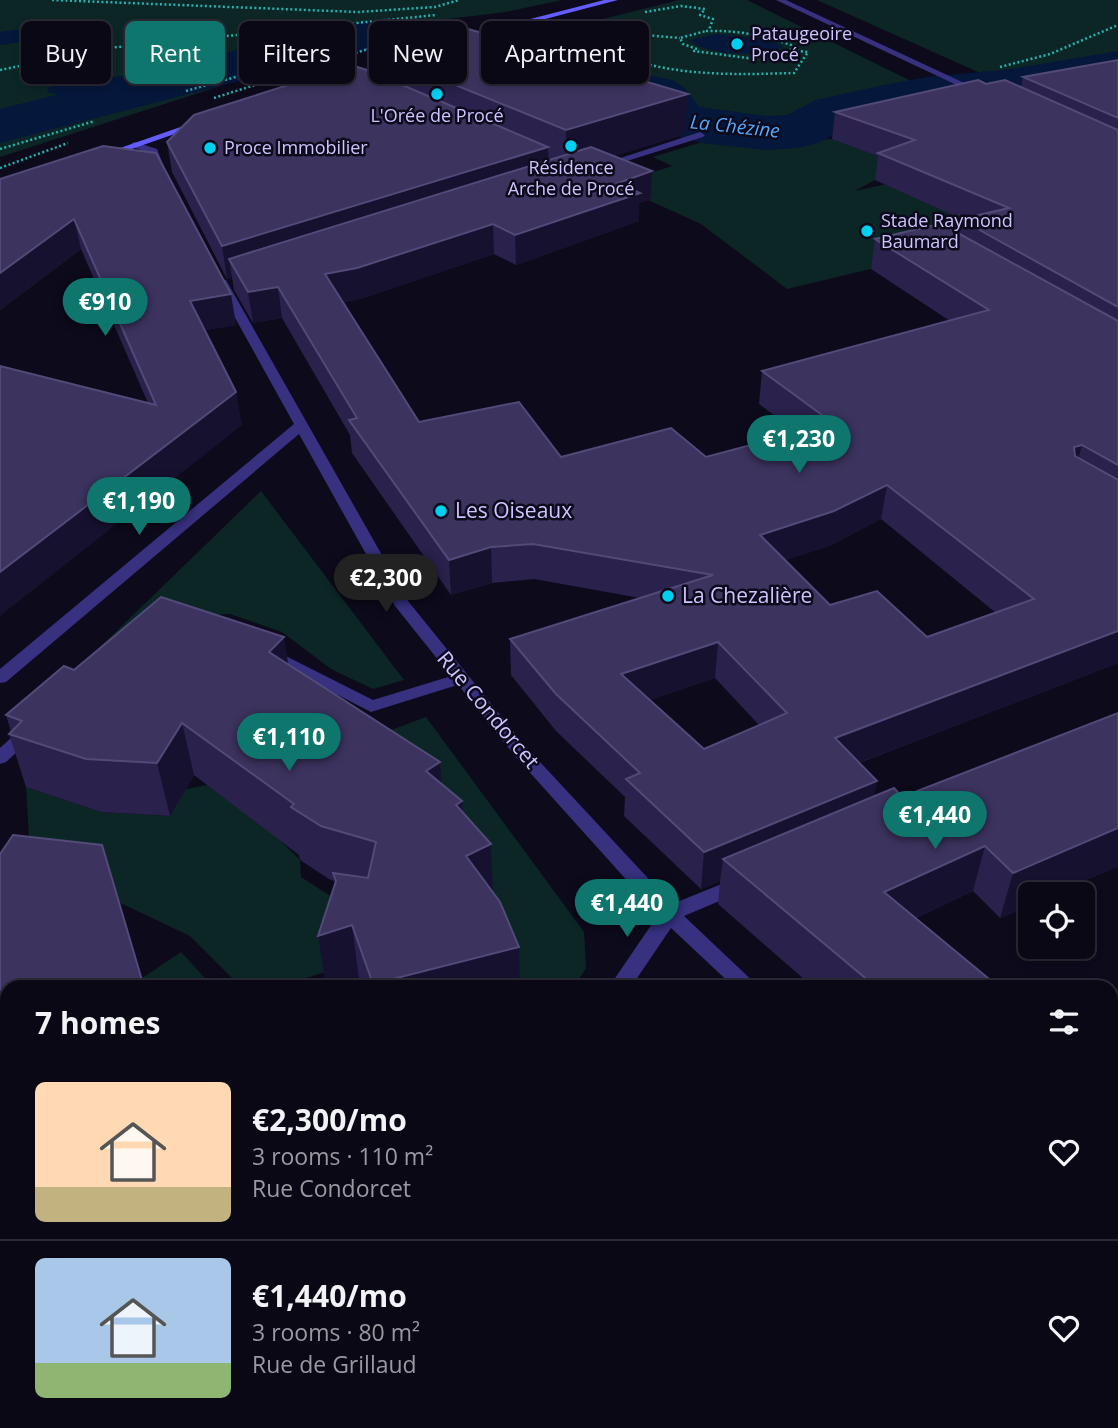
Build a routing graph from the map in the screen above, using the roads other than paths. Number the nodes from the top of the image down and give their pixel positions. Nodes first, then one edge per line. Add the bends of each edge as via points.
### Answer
1 (614, 0) edge
2 (780, 0) edge
3 (467, 37) edge
4 (991, 97) edge
5 (206, 122) edge
6 (700, 135) dead end
7 (135, 145) junction
8 (89, 160) edge
9 (589, 170) edge
10 (171, 187) edge
11 (209, 260) edge
12 (301, 425) junction
13 (257, 646) edge
14 (0, 678) edge
15 (461, 678) junction
16 (40, 721) edge
17 (0, 758) edge
18 (754, 878) edge
19 (668, 914) junction
20 (625, 980) edge
21 (740, 980) edge

1 - 3 main road
2 - 4 street
5 - 7 main road
6 - 9 street
7 - 8 main road
7 - 10 street via 154,151
11 - 12 street, Rue Condorcet via 231,284
12 - 14 street
12 - 15 street, Rue Condorcet via 401,603
13 - 15 street via 371,706
15 - 19 street, Rue Condorcet
16 - 17 street
18 - 19 street
19 - 20 street
19 - 21 street, Rue Condorcet

